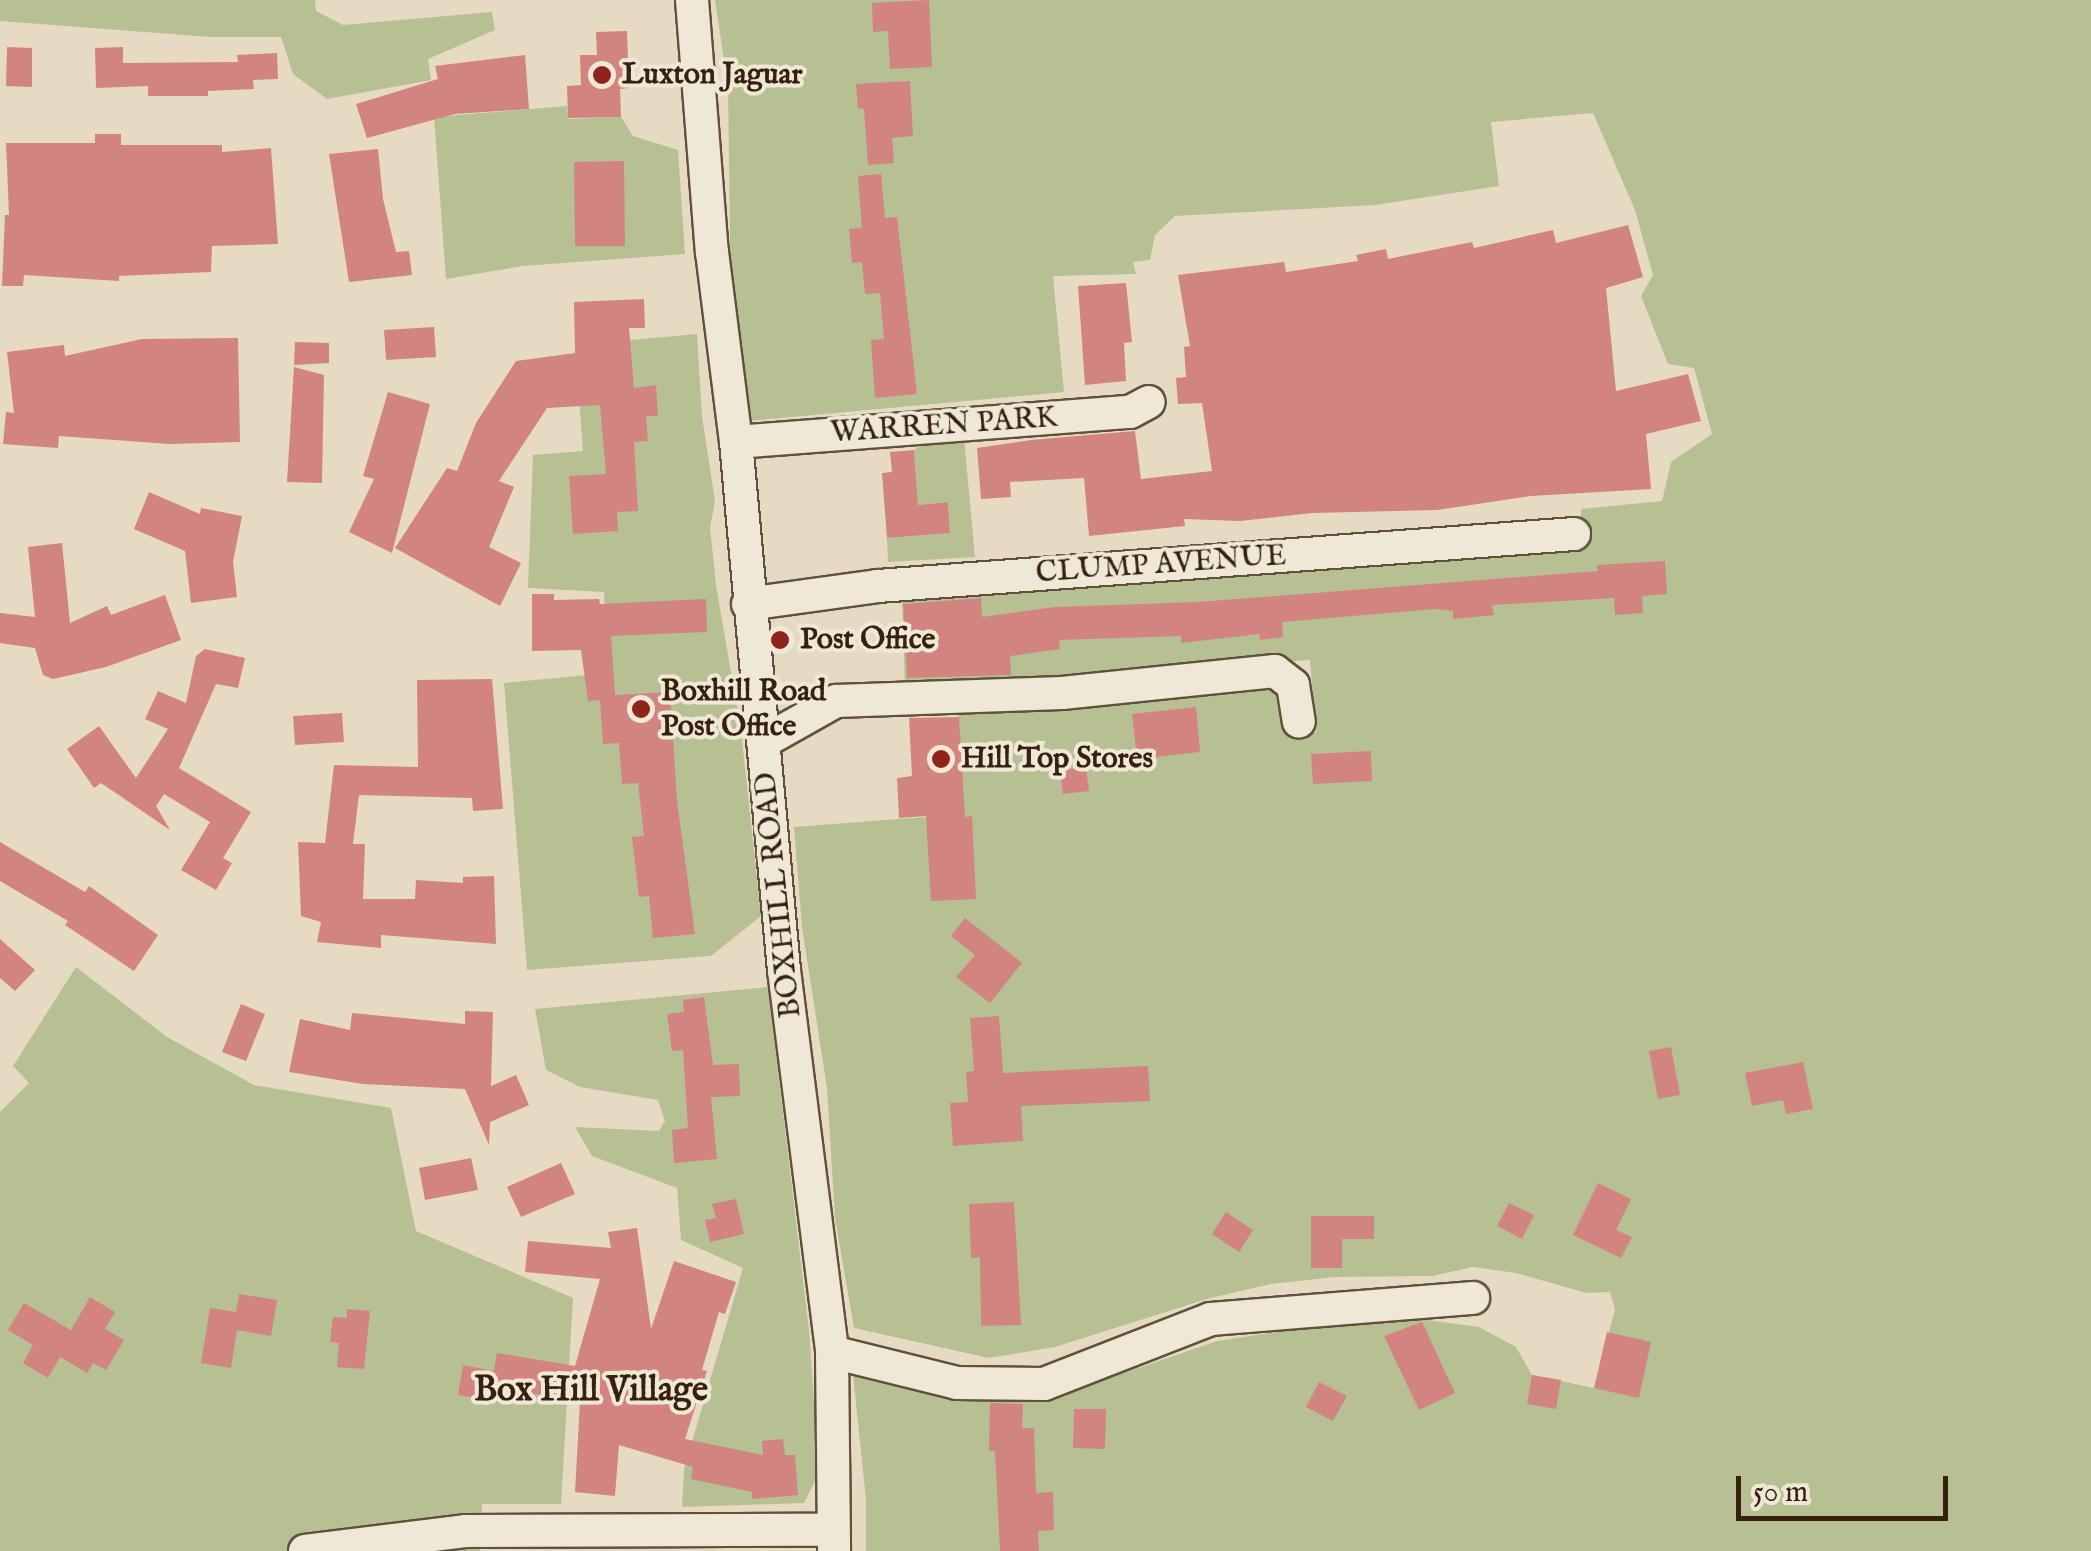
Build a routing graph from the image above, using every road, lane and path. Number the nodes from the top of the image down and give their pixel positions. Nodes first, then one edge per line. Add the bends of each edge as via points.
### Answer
1 (692, 0) edge
2 (1149, 402) dead end
3 (736, 442) junction
4 (1574, 534) dead end
5 (748, 604) junction
6 (1299, 722) dead end
7 (763, 742) junction
8 (1473, 1298) dead end
9 (832, 1352) junction
10 (833, 1541) edge
11 (305, 1551) edge

1 - 3 street, BOXHILL ROAD via 713,265
2 - 3 street, WARREN PARK via 1130,412
3 - 5 street, BOXHILL ROAD
4 - 5 street, CLUMP AVENUE via 878,586
5 - 7 street, BOXHILL ROAD
6 - 7 street via 1293,685 1276,671 1062,692 836,700
7 - 9 street, BOXHILL ROAD
8 - 9 street via 1211,1319 1044,1384 957,1383
9 - 10 street, BOXHILL ROAD
10 - 11 street via 466,1531

